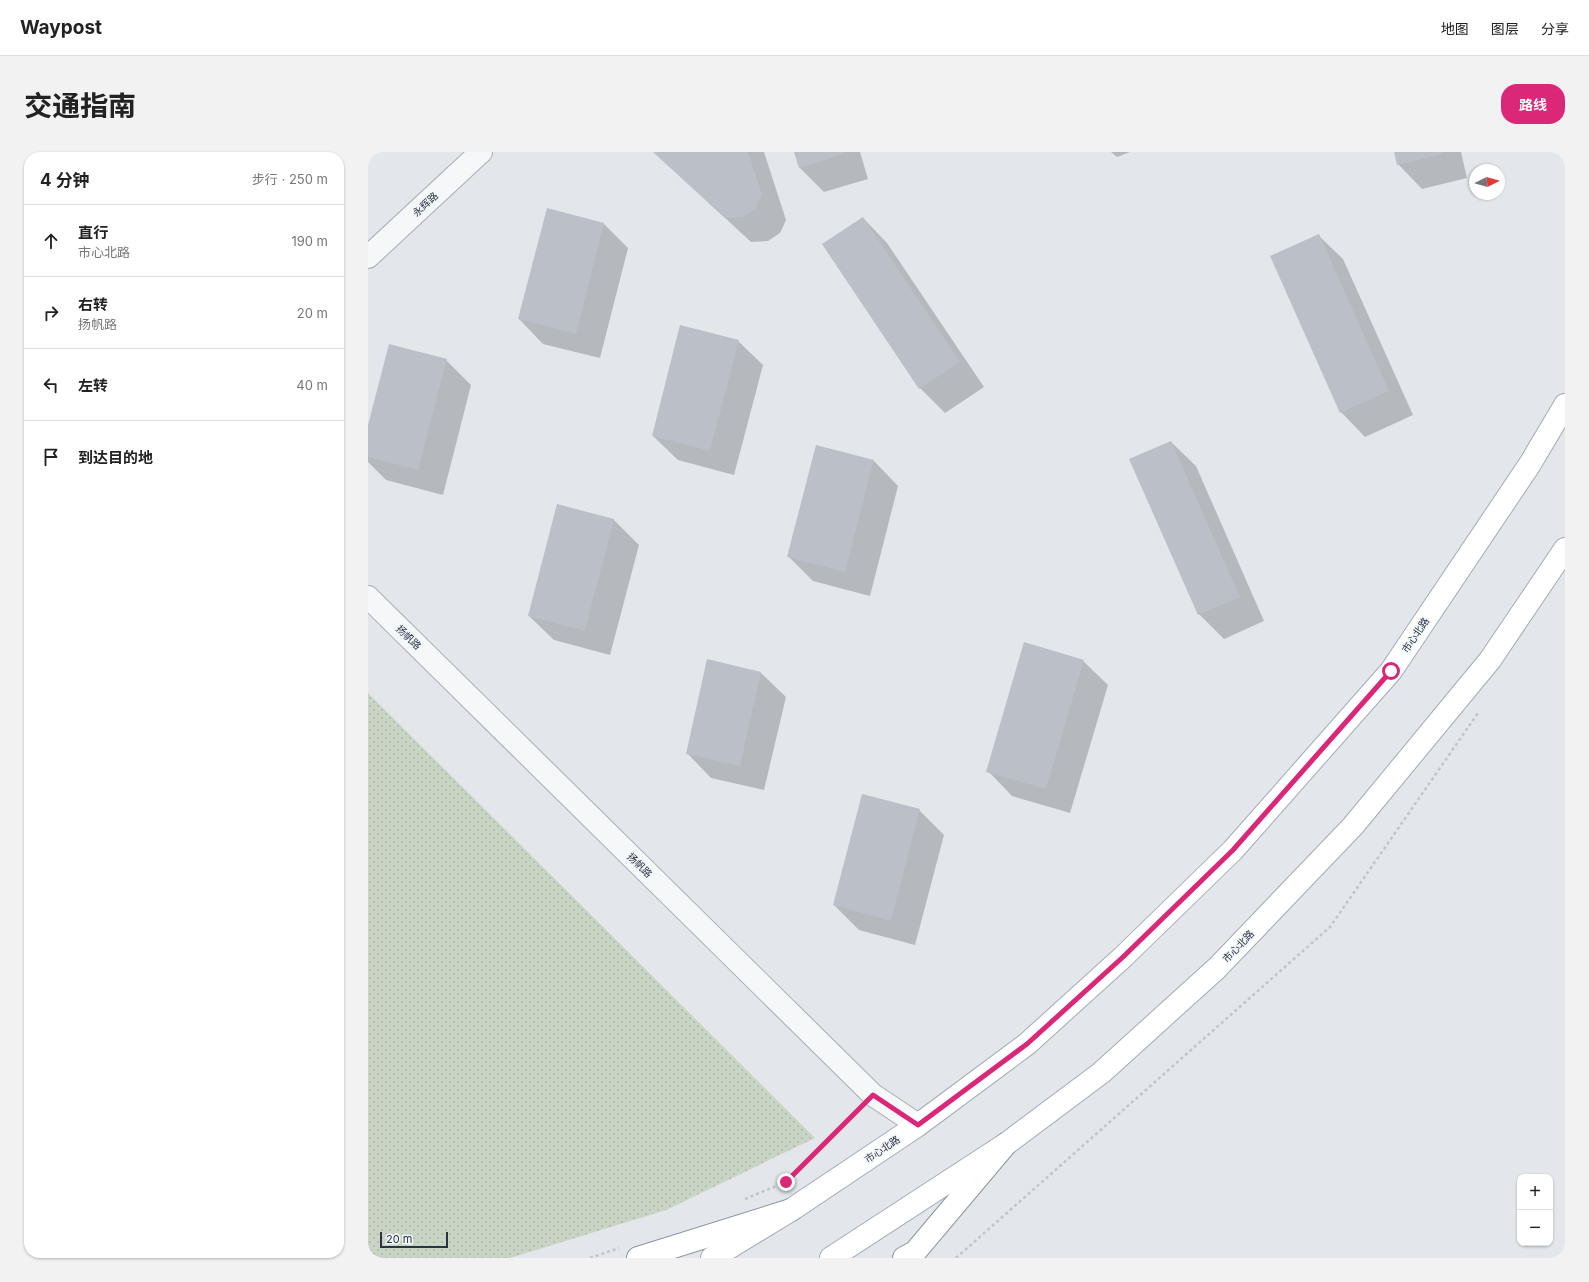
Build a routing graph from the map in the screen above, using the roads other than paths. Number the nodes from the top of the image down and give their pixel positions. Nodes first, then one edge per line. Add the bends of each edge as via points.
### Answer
1 (481, 152) edge
2 (368, 257) edge
3 (1565, 405) edge
4 (1565, 549) edge
5 (368, 597) edge
6 (918, 1125) junction
7 (1006, 1144) junction
8 (790, 1210) junction
9 (632, 1252) edge
10 (712, 1258) edge
11 (831, 1258) edge
12 (904, 1258) edge

1 - 2 street, 永辉路
3 - 6 main road, 市心北路 via 1530,464 1391,671 1233,850 1123,957 1027,1044
4 - 7 main road, 市心北路 via 1490,660 1353,826 1217,968 1101,1073
5 - 6 street, 扬帆路 via 873,1095
6 - 8 main road, 市心北路
7 - 11 main road, 市心北路
7 - 12 main road via 915,1252
8 - 9 main road
8 - 10 main road, 市心北路

